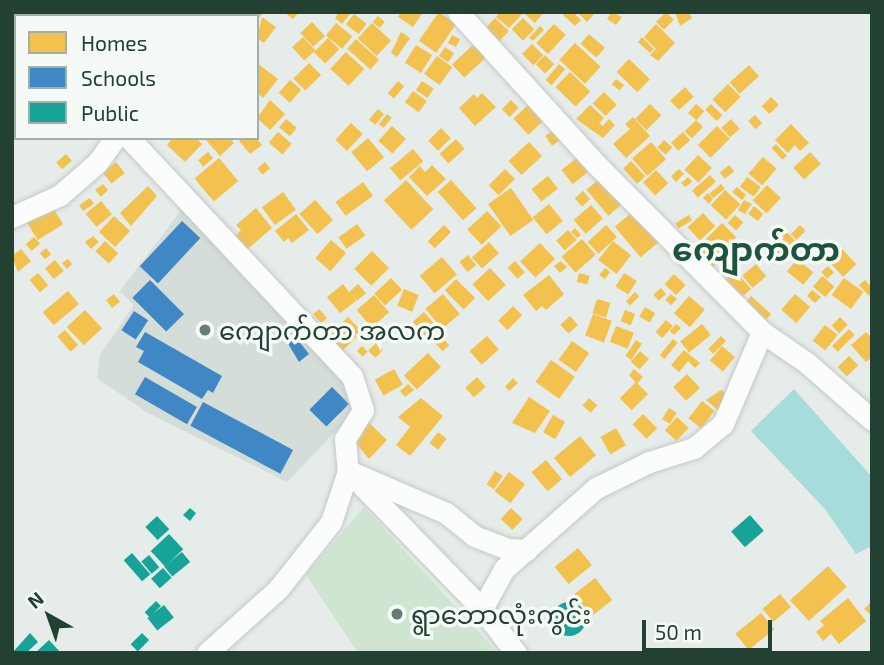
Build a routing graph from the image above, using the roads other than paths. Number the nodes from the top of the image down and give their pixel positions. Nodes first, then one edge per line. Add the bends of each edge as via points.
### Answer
1 (458, 12) edge
2 (114, 140) edge
3 (131, 140) edge
4 (12, 217) edge
5 (762, 332) junction
6 (872, 420) edge
7 (348, 471) junction
8 (527, 550) junction
9 (482, 609) junction
10 (207, 653) edge
11 (516, 653) edge

1 - 5 street via 596,164
2 - 4 street via 97,163 60,195
3 - 7 street via 352,376 363,410 345,439
5 - 6 street via 807,363
5 - 8 street via 723,424 694,447 649,461 596,488
7 - 8 street via 428,503 474,536 508,549
7 - 9 street
7 - 10 street via 331,522 310,553
8 - 9 street via 504,569
9 - 11 street

